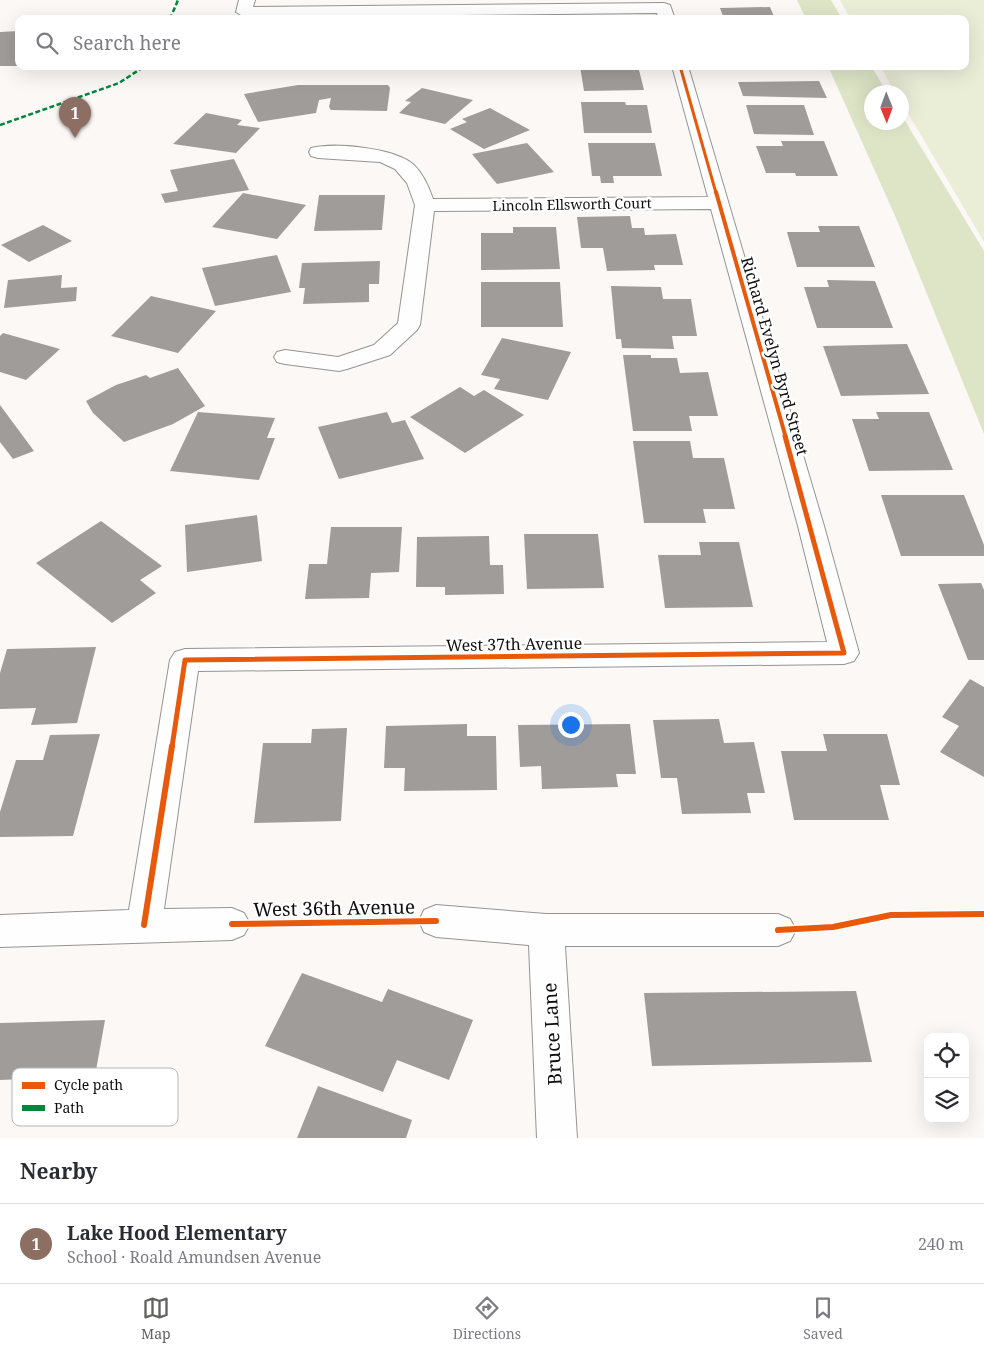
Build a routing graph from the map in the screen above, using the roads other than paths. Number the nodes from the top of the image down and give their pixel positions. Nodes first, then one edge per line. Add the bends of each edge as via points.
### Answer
1 (246, 6) edge
2 (666, 13) edge
3 (681, 70) edge
4 (318, 152) dead end
5 (718, 202) junction
6 (425, 205) junction
7 (285, 357) dead end
8 (844, 652) joint
9 (436, 922) dead end
10 (232, 924) dead end
11 (144, 925) junction
12 (546, 930) junction
13 (778, 930) dead end
14 (0, 931) edge
15 (557, 1138) edge

1 - 2 street
3 - 5 street, Richard Evelyn Byrd Street
4 - 6 street via 367,154 403,166 419,186
5 - 6 street, Lincoln Ellsworth Court
5 - 8 street, Richard Evelyn Byrd Street
6 - 7 street via 409,325 382,350 339,364
8 - 11 street, West 37th Avenue via 185,660
9 - 12 street, West 36th Avenue
10 - 11 street, West 36th Avenue
11 - 14 street, West 36th Avenue
12 - 13 street, West 36th Avenue
12 - 15 street, Bruce Lane

